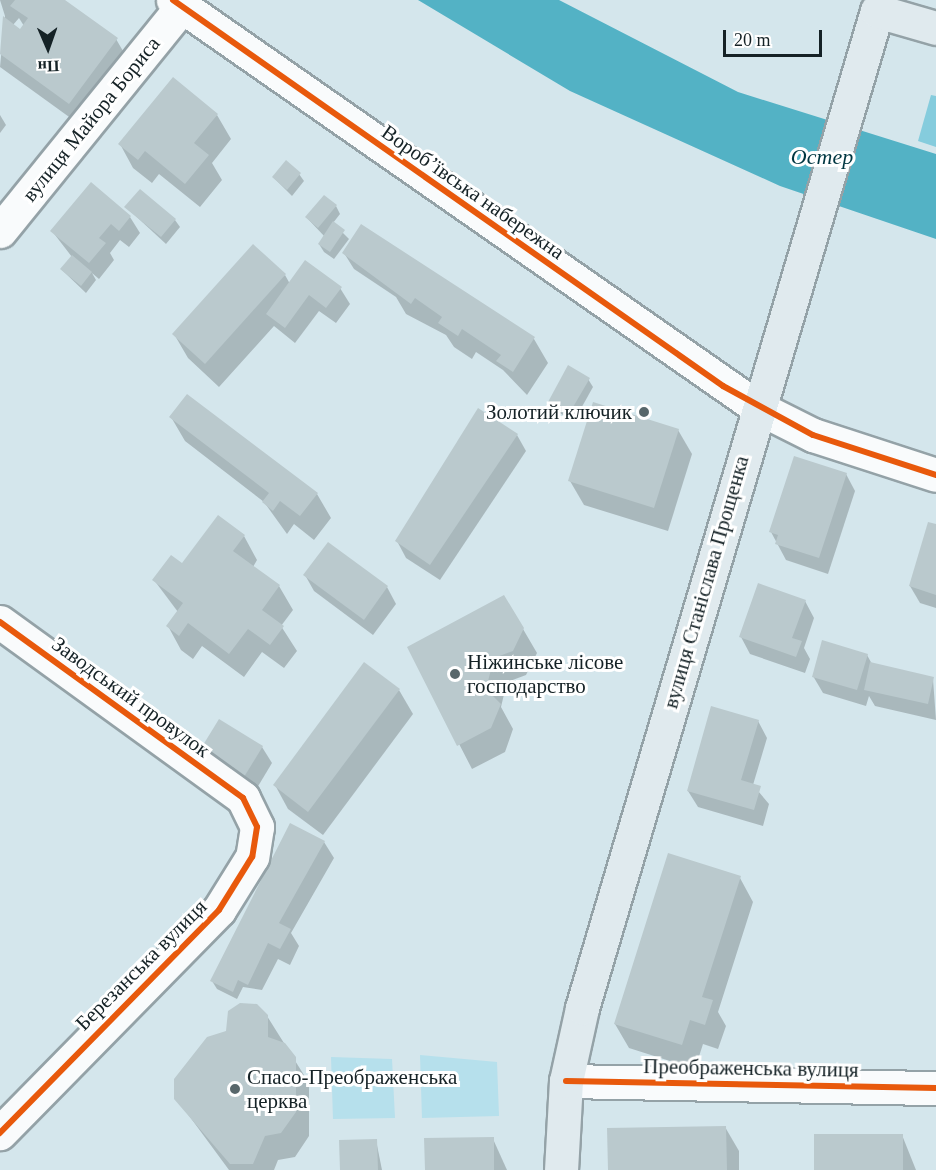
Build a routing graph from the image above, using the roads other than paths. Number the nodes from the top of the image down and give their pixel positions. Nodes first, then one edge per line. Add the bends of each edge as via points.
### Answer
1 (177, 3) edge
2 (878, 5) edge
3 (936, 28) edge
4 (0, 231) edge
5 (757, 407) junction
6 (936, 475) edge
7 (0, 622) edge
8 (243, 798) joint
9 (566, 1081) junction
10 (936, 1088) edge
11 (3, 1122) edge
12 (561, 1170) edge

1 - 4 street, вулиця Майора Бориса
1 - 5 street, Воробʼївська набережна
2 - 3 main road
2 - 5 main road, вулиця Станіслава Прощенка
5 - 6 street, Воробʼївська набережна via 813,435
5 - 9 main road, вулиця Станіслава Прощенка via 582,1008
7 - 8 street, Заводський провулок
8 - 11 street, Березанська вулиця via 257,827 252,856 219,910
9 - 10 street, Преображенська вулиця
9 - 12 main road, вулиця Станіслава Прощенка

